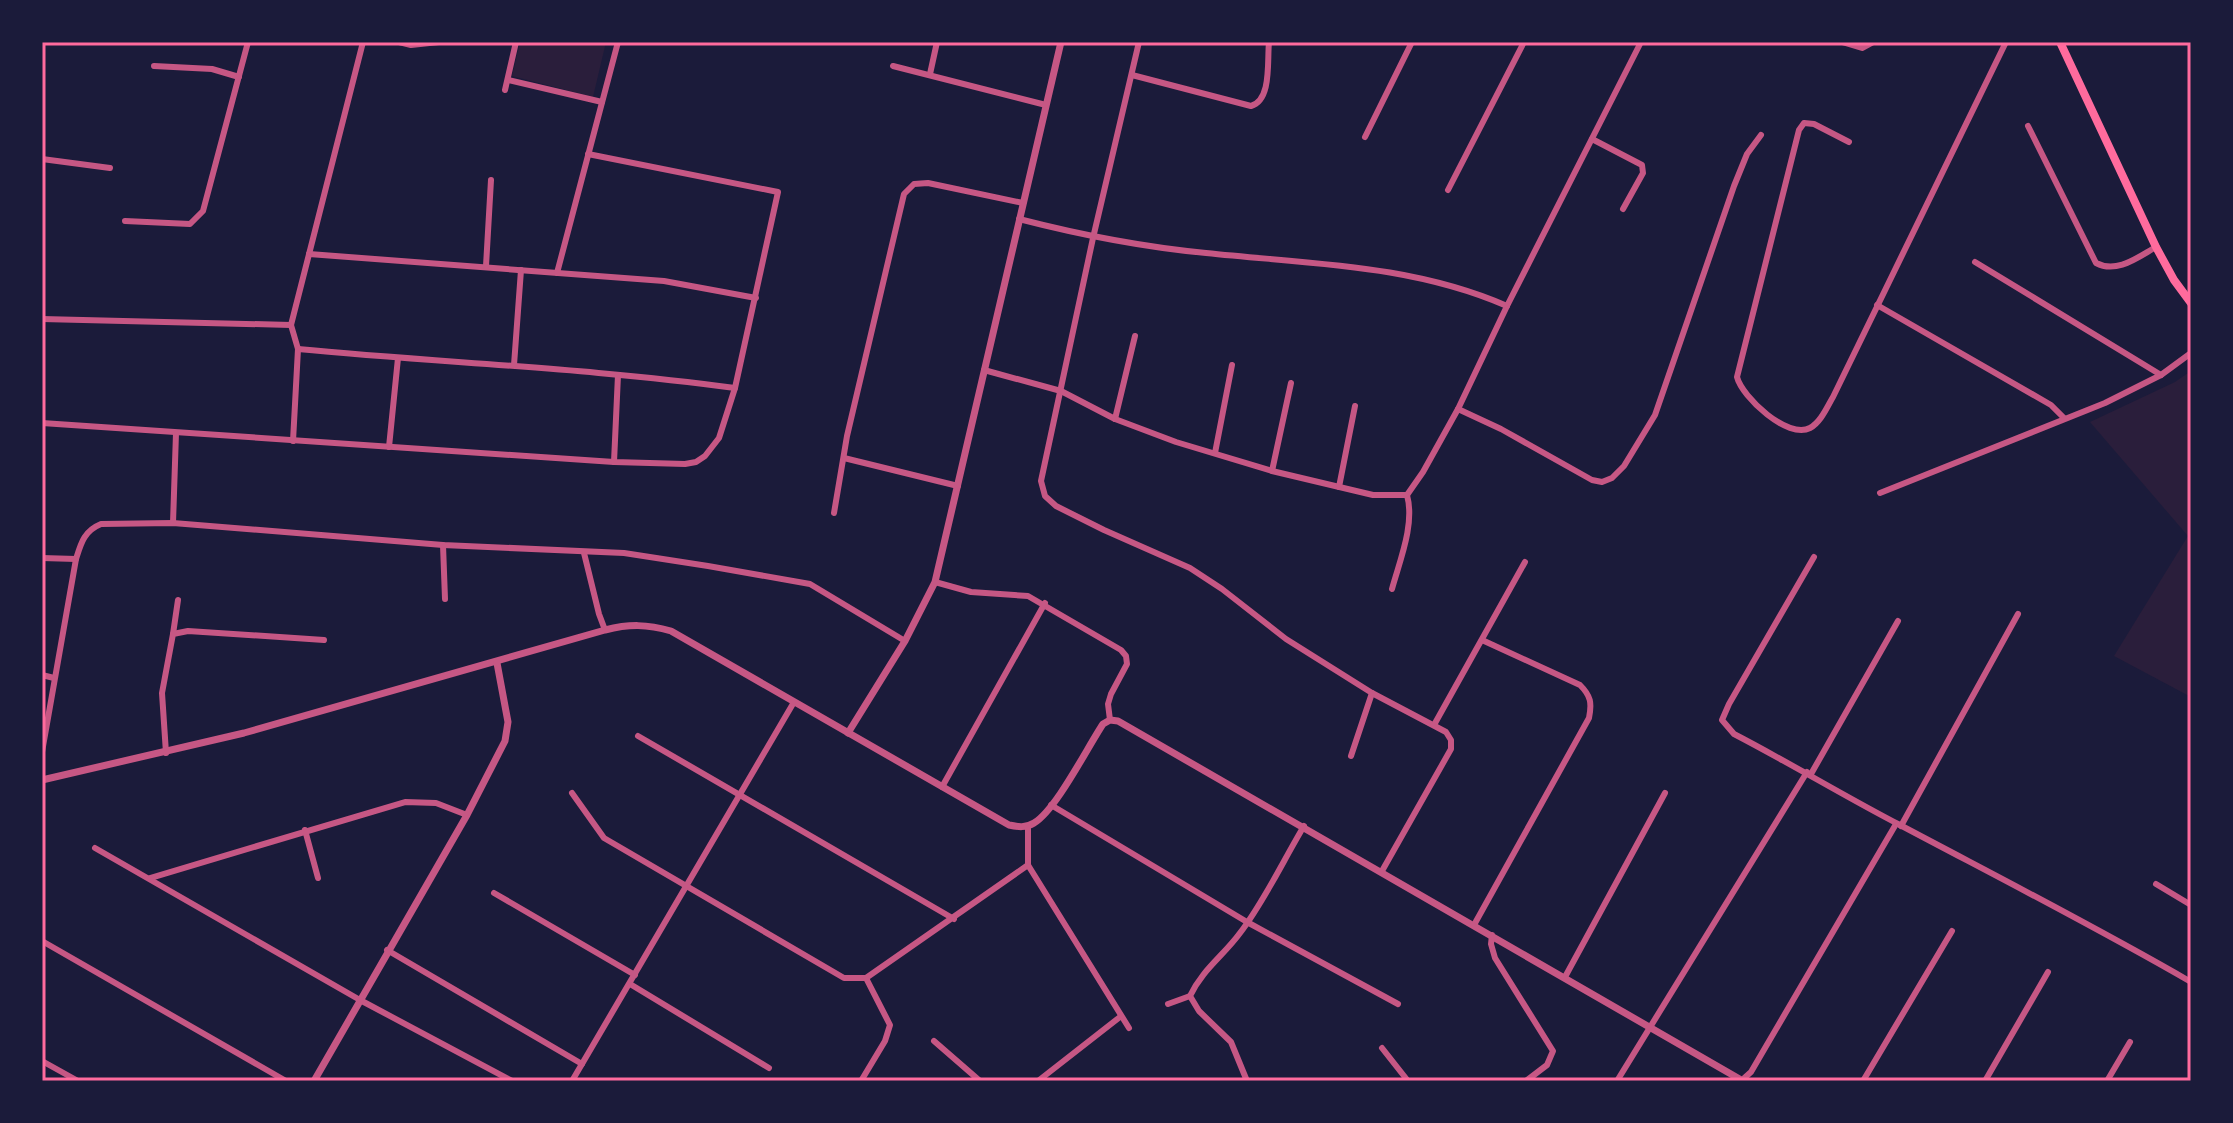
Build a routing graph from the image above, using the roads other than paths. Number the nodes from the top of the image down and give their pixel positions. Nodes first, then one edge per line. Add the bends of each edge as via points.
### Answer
1 (248, 42) edge
2 (363, 42) edge
3 (399, 42) edge
4 (439, 42) edge
5 (516, 42) edge
6 (618, 42) edge
7 (937, 42) edge
8 (1061, 42) edge
9 (1139, 42) edge
10 (1269, 42) edge
11 (1412, 42) edge
12 (1524, 42) edge
13 (1641, 42) edge
14 (1842, 42) edge
15 (1873, 42) edge
16 (2006, 42) edge
17 (2060, 42) edge
18 (154, 66) dead end
19 (893, 66) dead end
20 (930, 74) junction
21 (1132, 75) junction
22 (239, 77) junction
23 (508, 80) junction
24 (505, 90) dead end
25 (602, 102) junction
26 (1046, 105) junction
27 (2028, 126) dead end
28 (1761, 135) dead end
29 (1365, 137) dead end
30 (1592, 139) junction
31 (1849, 142) dead end
32 (588, 154) junction
33 (42, 159) edge
34 (110, 168) dead end
35 (491, 180) dead end
36 (1448, 190) dead end
37 (1023, 203) junction
38 (1623, 209) dead end
39 (1019, 219) junction
40 (125, 221) dead end
41 (1093, 238) junction
42 (2156, 247) junction
43 (309, 254) junction
44 (1975, 262) dead end
45 (486, 266) junction
46 (521, 270) junction
47 (557, 273) junction
48 (756, 298) junction
49 (2191, 303) edge
50 (1877, 305) junction
51 (1507, 306) junction
52 (42, 319) edge
53 (291, 325) junction
54 (1135, 336) dead end
55 (298, 349) junction
56 (2191, 353) edge
57 (398, 358) junction
58 (514, 365) junction
59 (1232, 365) dead end
60 (984, 370) junction
61 (618, 375) junction
62 (2161, 375) junction
63 (1291, 383) dead end
64 (735, 388) junction
65 (1061, 391) junction
66 (1355, 406) dead end
67 (1458, 409) junction
68 (2064, 418) junction
69 (1115, 419) junction
70 (42, 423) edge
71 (176, 433) junction
72 (293, 441) junction
73 (389, 447) junction
74 (1215, 453) junction
75 (844, 458) junction
76 (614, 462) junction
77 (1272, 471) junction
78 (958, 486) junction
79 (1339, 487) junction
80 (1880, 493) dead end
81 (1407, 495) junction
82 (834, 513) dead end
83 (173, 523) junction
84 (443, 545) junction
85 (584, 553) junction
86 (1814, 557) dead end
87 (42, 558) edge
88 (76, 559) junction
89 (1525, 562) dead end
90 (935, 582) junction
91 (1392, 589) dead end
92 (445, 599) dead end
93 (178, 600) dead end
94 (1045, 603) junction
95 (2018, 614) dead end
96 (1898, 621) dead end
97 (605, 630) junction
98 (173, 634) junction
99 (324, 640) dead end
100 (1482, 640) junction
101 (905, 641) junction
102 (497, 663) junction
103 (42, 675) edge
104 (54, 678) junction
105 (1372, 693) junction
106 (794, 702) junction
107 (1110, 720) junction
108 (1434, 725) junction
109 (848, 733) junction
110 (638, 736) dead end
111 (42, 752) edge
112 (166, 753) junction
113 (1351, 756) dead end
114 (1809, 773) junction
115 (42, 780) edge
116 (942, 787) junction
117 (572, 793) dead end
118 (1665, 793) dead end
119 (741, 795) junction
120 (1051, 805) junction
121 (467, 815) junction
122 (1898, 825) junction
123 (1028, 826) junction
124 (1304, 826) junction
125 (305, 830) junction
126 (95, 848) dead end
127 (1028, 865) junction
128 (1382, 871) junction
129 (150, 878) junction
130 (318, 878) dead end
131 (2156, 884) dead end
132 (686, 886) junction
133 (494, 893) dead end
134 (2191, 905) edge
135 (954, 919) junction
136 (1247, 922) junction
137 (1474, 925) junction
138 (1952, 931) dead end
139 (1492, 935) junction
140 (42, 941) edge
141 (387, 950) junction
142 (2048, 972) dead end
143 (635, 975) junction
144 (1565, 977) junction
145 (866, 978) junction
146 (2191, 982) edge
147 (630, 984) junction
148 (1190, 996) junction
149 (360, 1000) junction
150 (1168, 1004) dead end
151 (1398, 1004) dead end
152 (1120, 1017) junction
153 (1650, 1027) junction
154 (1129, 1028) dead end
155 (934, 1041) dead end
156 (2130, 1042) dead end
157 (1382, 1048) dead end
158 (42, 1061) edge
159 (582, 1064) junction
160 (769, 1068) dead end
161 (78, 1081) edge
162 (286, 1081) edge
163 (314, 1081) edge
164 (512, 1081) edge
165 (572, 1081) edge
166 (861, 1081) edge
167 (980, 1081) edge
168 (1038, 1081) edge
169 (1247, 1081) edge
170 (1408, 1081) edge
171 (1526, 1081) edge
172 (1617, 1081) edge
173 (1742, 1081) edge
174 (1863, 1081) edge
175 (1985, 1081) edge
176 (2107, 1081) edge

1 - 22 street
2 - 43 street
3 - 4 street
5 - 23 street
6 - 25 street
7 - 20 street
8 - 26 street
9 - 21 street
10 - 21 street via 1264,97 1251,106
11 - 29 street
12 - 36 street
13 - 30 street
14 - 15 street via 1862,48
16 - 50 street
17 - 42 main road
18 - 22 street via 212,69
19 - 20 street
20 - 26 street
21 - 41 street
22 - 40 street via 203,211 190,224
23 - 24 street
23 - 25 street
25 - 32 street
26 - 37 street
27 - 42 street via 2096,263 2117,266
28 - 67 street via 1734,186 1655,415 1612,478 1592,480
30 - 38 street via 1642,165 1643,173
30 - 51 street
31 - 50 street via 1814,124 1804,123 1799,130 1754,302 1739,383 1787,429 1810,428 1833,397
32 - 47 street
32 - 48 street via 778,192
33 - 34 street
35 - 45 street
37 - 39 street
37 - 75 street via 928,183 914,184 904,194
39 - 41 street
39 - 60 street
41 - 51 street via 1412,275
41 - 65 street
42 - 49 main road
43 - 45 street
43 - 53 street
44 - 62 street
45 - 46 street
46 - 47 street
46 - 58 street
47 - 48 street via 664,281
48 - 64 street
50 - 68 street via 2051,405
51 - 67 street
52 - 53 street
53 - 55 street
54 - 69 street
55 - 57 street
55 - 72 street
56 - 62 street
57 - 58 street
57 - 73 street
58 - 61 street
59 - 74 street
60 - 65 street
60 - 78 street
61 - 64 street
61 - 76 street
62 - 68 street
63 - 77 street
64 - 76 street via 719,438 696,462
65 - 69 street
65 - 105 street via 1041,481 1050,502 1190,568 1286,639
66 - 79 street
67 - 81 street
68 - 80 street
69 - 74 street
70 - 71 street
71 - 72 street
71 - 83 street
72 - 73 street
73 - 76 street
74 - 77 street
75 - 78 street
75 - 82 street
77 - 79 street
78 - 90 street
79 - 81 street
81 - 91 street via 1405,540
83 - 84 street
83 - 88 street via 101,524 82,538
84 - 85 street
84 - 92 street
85 - 97 street
85 - 101 street via 624,553 810,584
86 - 114 street via 1722,720 1734,734
87 - 88 street
88 - 104 street
89 - 100 street
90 - 94 street
90 - 101 street
93 - 98 street
94 - 107 street via 1126,656 1108,704
94 - 116 street
95 - 122 street
96 - 114 street
97 - 102 street
97 - 106 street via 650,625 671,631
98 - 99 street
98 - 112 street via 162,693
100 - 108 street
100 - 137 street via 1580,685 1592,704
101 - 109 street
102 - 112 street
102 - 121 street via 508,735
103 - 104 street
104 - 111 street
105 - 108 street
105 - 113 street
106 - 109 street
106 - 119 street
107 - 120 street
107 - 124 street via 1133,728
108 - 128 street via 1449,736 1451,749
109 - 116 street
110 - 119 street
112 - 115 street
114 - 122 street
114 - 153 street
116 - 123 street via 1009,825
117 - 132 street via 604,838
118 - 144 street
119 - 132 street
119 - 135 street
120 - 123 street
120 - 136 street
121 - 125 street via 436,803 405,802
121 - 141 street
122 - 146 street
122 - 173 street
123 - 127 street
124 - 128 street
124 - 136 street
125 - 129 street
125 - 130 street
126 - 129 street
127 - 135 street
127 - 152 street
128 - 137 street
129 - 149 street
131 - 134 street
132 - 143 street
132 - 145 street via 844,978
133 - 143 street
135 - 145 street
136 - 148 street
136 - 151 street
137 - 139 street
138 - 174 street
139 - 144 street
139 - 171 street via 1495,958 1553,1051 1551,1061
140 - 162 street
141 - 149 street
141 - 159 street
142 - 175 street
143 - 147 street
144 - 153 street
145 - 166 street via 890,1025
147 - 159 street
147 - 160 street
148 - 150 street
148 - 169 street via 1231,1042
149 - 163 street
149 - 164 street
152 - 154 street
152 - 168 street
153 - 172 street
153 - 173 street
155 - 167 street
156 - 176 street
157 - 170 street
158 - 161 street
159 - 165 street

